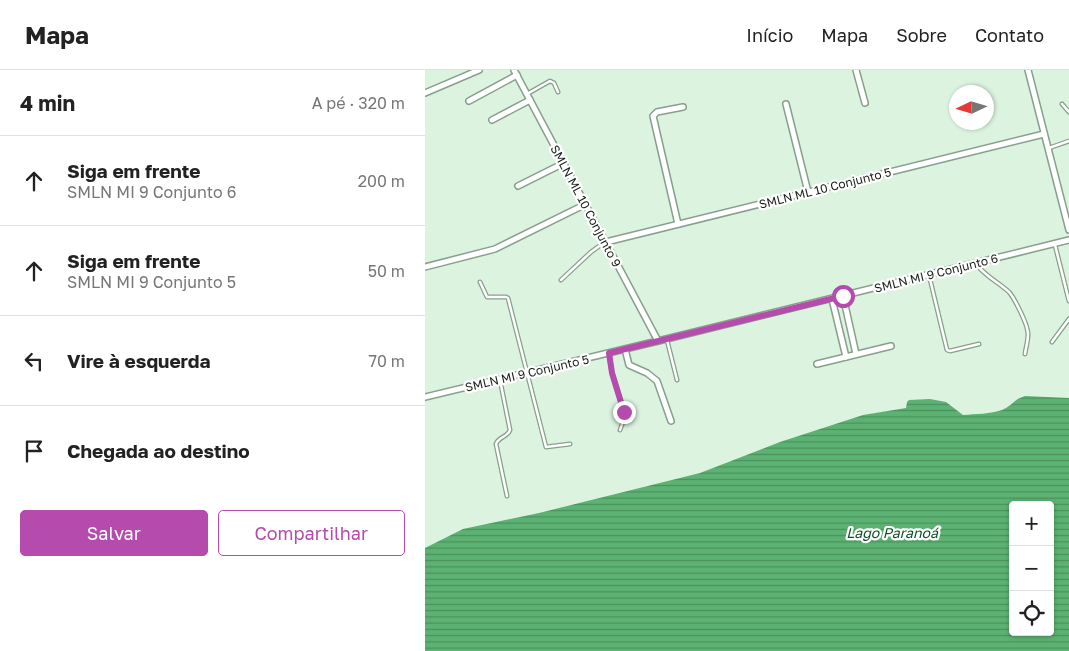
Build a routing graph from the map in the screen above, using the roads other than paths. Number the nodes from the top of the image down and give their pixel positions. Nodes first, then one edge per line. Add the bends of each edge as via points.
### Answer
1 (479, 70) edge
2 (856, 70) edge
3 (1028, 70) edge
4 (515, 71) edge
5 (559, 92) dead end
6 (425, 93) edge
7 (527, 94) junction
8 (530, 100) junction
9 (469, 101) dead end
10 (865, 103) dead end
11 (786, 104) dead end
12 (1062, 104) dead end
13 (683, 106) dead end
14 (1069, 112) edge
15 (492, 120) dead end
16 (1044, 134) junction
17 (1069, 140) edge
18 (1048, 149) junction
19 (564, 163) junction
20 (518, 186) dead end
21 (807, 192) junction
22 (586, 204) junction
23 (677, 224) junction
24 (1069, 230) edge
25 (1069, 240) edge
26 (606, 242) junction
27 (1054, 244) junction
28 (975, 263) junction
29 (425, 267) edge
30 (929, 274) junction
31 (561, 280) dead end
32 (480, 282) dead end
33 (843, 296) junction
34 (832, 299) junction
35 (1069, 301) edge
36 (1069, 319) edge
37 (667, 339) junction
38 (658, 342) junction
39 (1052, 342) dead end
40 (979, 344) dead end
41 (891, 346) dead end
42 (625, 349) junction
43 (609, 353) junction
44 (857, 354) junction
45 (1025, 354) dead end
46 (846, 357) junction
47 (817, 364) dead end
48 (527, 373) junction
49 (500, 379) junction
50 (677, 380) dead end
51 (425, 397) edge
52 (671, 421) dead end
53 (619, 430) dead end
54 (570, 444) dead end
55 (507, 496) dead end

1 - 6 street
2 - 10 street
3 - 16 street
4 - 7 street, SMLN ML 10 Conjunto 9
4 - 9 street
5 - 7 lane via 551,82
7 - 8 street, SMLN ML 10 Conjunto 9
8 - 15 street
8 - 19 street, SMLN ML 10 Conjunto 9
11 - 21 street
12 - 14 lane
13 - 23 street via 657,112 653,116
16 - 18 street
16 - 21 street, SMLN ML 10 Conjunto 5
17 - 18 lane
18 - 24 street
19 - 20 street
19 - 22 street, SMLN ML 10 Conjunto 9
21 - 23 street, SMLN ML 10 Conjunto 5
22 - 26 street, SMLN ML 10 Conjunto 9
22 - 29 street via 495,249
23 - 26 street, SMLN ML 10 Conjunto 5
25 - 27 street, SMLN MI 9 Conjunto 6
26 - 31 lane
26 - 38 street, SMLN ML 10 Conjunto 9
27 - 28 street, SMLN MI 9 Conjunto 6
27 - 35 lane
28 - 30 street, SMLN MI 9 Conjunto 6
28 - 45 lane via 1013,299 1028,329
30 - 33 street, SMLN MI 9 Conjunto 6
30 - 40 lane via 947,350
32 - 48 lane via 487,297 507,297
33 - 34 street, SMLN MI 9 Conjunto 6
33 - 44 street
34 - 37 street, SMLN MI 9 Conjunto 6
34 - 46 street
36 - 39 lane
37 - 38 street, SMLN MI 9 Conjunto 6
37 - 50 lane
38 - 42 street, SMLN MI 9 Conjunto 5
41 - 44 street
42 - 43 street, SMLN MI 9 Conjunto 5
42 - 52 street via 629,365 657,381
43 - 48 street, SMLN MI 9 Conjunto 5
43 - 53 lane via 624,412
44 - 46 street
46 - 47 street
48 - 49 street, SMLN MI 9 Conjunto 5
48 - 54 lane via 546,447
49 - 51 street, SMLN MI 9 Conjunto 5
49 - 55 lane via 510,430 495,444

